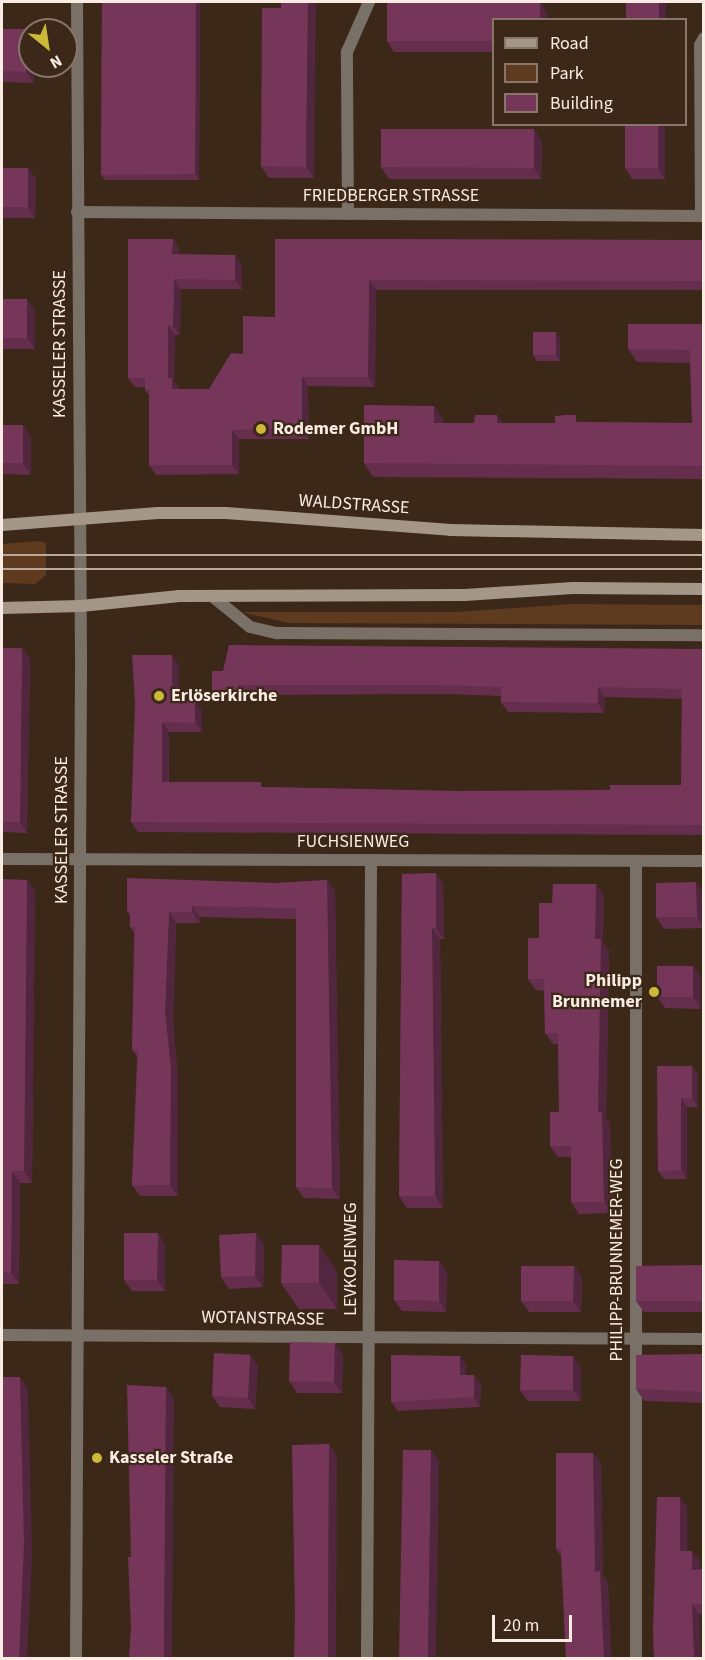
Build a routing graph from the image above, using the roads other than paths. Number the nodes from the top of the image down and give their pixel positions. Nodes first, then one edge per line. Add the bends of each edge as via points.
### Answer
1 (77, 2) edge
2 (369, 2) edge
3 (704, 38) edge
4 (77, 212) junction
5 (348, 214) junction
6 (702, 216) edge
7 (80, 519) junction
8 (2, 525) edge
9 (704, 535) edge
10 (704, 589) edge
11 (212, 596) junction
12 (81, 606) junction
13 (2, 608) edge
14 (704, 635) edge
15 (2, 860) edge
16 (80, 860) junction
17 (371, 860) junction
18 (636, 861) junction
19 (704, 861) edge
20 (2, 1335) edge
21 (78, 1336) junction
22 (369, 1338) junction
23 (634, 1339) junction
24 (704, 1339) edge
25 (76, 1659) edge
26 (367, 1659) edge
27 (636, 1659) edge

1 - 4 street, KASSELER STRASSE
2 - 5 street via 347,52
3 - 6 street via 700,45
4 - 5 street, FRIEDBERGER STRASSE
4 - 7 street, KASSELER STRASSE
5 - 6 street, FRIEDBERGER STRASSE
7 - 8 main road, WALDSTRASSE
7 - 9 main road, WALDSTRASSE via 226,513 450,530
7 - 12 street, KASSELER STRASSE
10 - 11 main road
11 - 12 main road
11 - 14 street via 250,627 276,633
12 - 13 main road
12 - 16 street, KASSELER STRASSE
15 - 16 street, FUCHSIENWEG
16 - 17 street, FUCHSIENWEG
16 - 21 street, KASSELER STRASSE
17 - 18 street, FUCHSIENWEG
17 - 22 street, LEVKOJENWEG
18 - 19 street, FUCHSIENWEG
18 - 23 street, PHILIPP-BRUNNEMER-WEG
20 - 21 street, WOTANSTRASSE
21 - 22 street, WOTANSTRASSE
21 - 25 street, KASSELER STRASSE
22 - 23 street, WOTANSTRASSE
22 - 26 street, LEVKOJENWEG
23 - 24 street, WOTANSTRASSE
23 - 27 street, PHILIPP-BRUNNEMER-WEG

